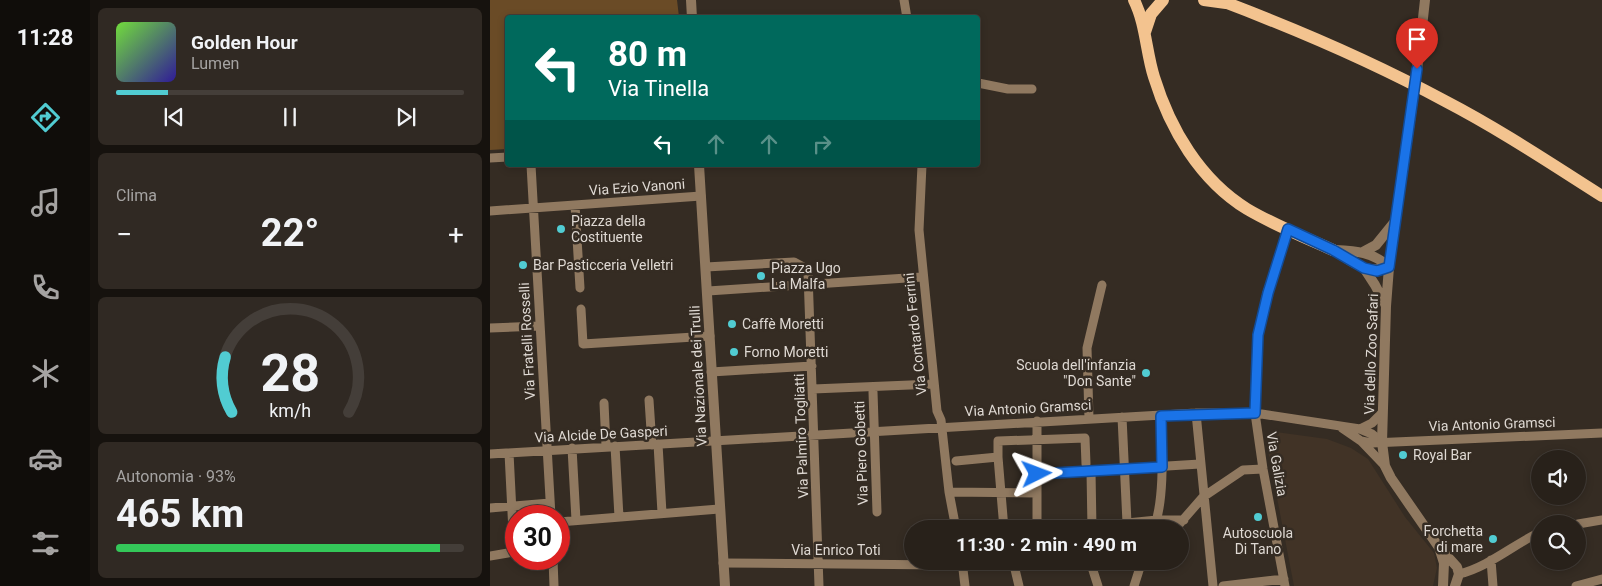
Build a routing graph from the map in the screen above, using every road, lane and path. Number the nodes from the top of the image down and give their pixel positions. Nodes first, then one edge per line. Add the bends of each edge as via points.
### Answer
1 (691, 0) edge
2 (904, 0) edge
3 (1134, 0) edge
4 (1163, 0) edge
5 (1204, 0) edge
6 (1425, 0) edge
7 (1223, 2) edge
8 (692, 15) edge
9 (906, 15) edge
10 (1145, 32) junction
11 (980, 83) edge
12 (1032, 89) dead end
13 (505, 157) edge
14 (490, 158) edge
15 (531, 167) edge
16 (699, 167) edge
17 (922, 167) edge
18 (701, 196) junction
19 (1602, 196) edge
20 (574, 205) junction
21 (533, 208) junction
22 (490, 211) edge
23 (1396, 220) junction
24 (1288, 229) junction
25 (1333, 250) junction
26 (1363, 252) junction
27 (706, 267) junction
28 (1389, 267) junction
29 (1364, 268) junction
30 (922, 277) junction
31 (808, 285) junction
32 (1102, 286) dead end
33 (580, 288) dead end
34 (708, 291) junction
35 (1386, 306) junction
36 (581, 309) dead end
37 (540, 326) junction
38 (490, 328) edge
39 (710, 336) junction
40 (812, 366) junction
41 (711, 372) junction
42 (934, 384) junction
43 (813, 389) junction
44 (873, 392) dead end
45 (649, 400) dead end
46 (604, 403) dead end
47 (1196, 413) junction
48 (1255, 413) junction
49 (1382, 413) junction
50 (1161, 416) junction
51 (1122, 417) junction
52 (1089, 419) junction
53 (1037, 421) junction
54 (942, 426) junction
55 (1342, 428) junction
56 (1360, 429) junction
57 (874, 431) junction
58 (1602, 433) edge
59 (815, 435) junction
60 (1037, 440) junction
61 (714, 441) junction
62 (1361, 441) junction
63 (1382, 442) junction
64 (655, 444) junction
65 (611, 446) junction
66 (572, 448) junction
67 (547, 450) junction
68 (509, 453) junction
69 (490, 454) edge
70 (998, 457) junction
71 (956, 461) dead end
72 (1200, 464) junction
73 (1385, 466) junction
74 (1162, 467) junction
75 (1088, 468) junction
76 (1124, 469) junction
77 (1263, 469) junction
78 (1037, 474) junction
79 (949, 492) junction
80 (1001, 493) junction
81 (1037, 494) junction
82 (1203, 497) junction
83 (550, 503) joint
84 (512, 505) edge
85 (525, 505) edge
86 (505, 507) edge
87 (490, 508) edge
88 (719, 509) junction
89 (877, 512) dead end
90 (662, 514) junction
91 (618, 517) junction
92 (576, 520) junction
93 (954, 520) edge
94 (1003, 520) edge
95 (1038, 520) edge
96 (1091, 520) edge
97 (1127, 520) edge
98 (1155, 520) edge
99 (1184, 520) edge
100 (1602, 520) edge
101 (570, 521) edge
102 (1586, 523) edge
103 (1531, 536) edge
104 (1438, 546) junction
105 (505, 554) edge
106 (490, 556) edge
107 (1491, 560) junction
108 (723, 563) junction
109 (819, 563) junction
110 (904, 564) edge
111 (553, 570) edge
112 (963, 570) edge
113 (1015, 570) edge
114 (1093, 570) edge
115 (1139, 570) edge
116 (1459, 574) junction
117 (1602, 579) edge
118 (1285, 583) edge
119 (554, 586) edge
120 (725, 586) edge
121 (819, 586) edge
122 (965, 586) edge
123 (1019, 586) edge
124 (1098, 586) edge
125 (1134, 586) edge
126 (1213, 586) edge
127 (1224, 586) edge
128 (1443, 586) edge
129 (1455, 586) edge
130 (1493, 586) edge
131 (1576, 586) edge

1 - 8 street
2 - 9 street
3 - 10 main road
4 - 10 main road via 1151,14
5 - 7 main road
6 - 23 street, Via dello Zoo Safari, bridge
7 - 19 main road via 1376,66 1445,100
10 - 24 main road via 1154,76 1169,120 1195,161 1220,188 1246,208
11 - 12 street via 1008,89
13 - 14 street
15 - 21 street, Via Fratelli Rosselli
16 - 18 street, Via Nazionale dei Trulli
17 - 30 street, Via Contardo Ferrini via 919,230
18 - 20 street, Via Ezio Vanoni
18 - 27 street, Via Nazionale dei Trulli
20 - 21 street
20 - 33 street
21 - 22 street
21 - 37 street, Via Fratelli Rosselli
23 - 26 street via 1376,245
23 - 28 street, Via dello Zoo Safari
24 - 25 main road
24 - 48 street, Via Galizia via 1258,335
25 - 26 street
25 - 29 street
26 - 28 street via 1379,257
27 - 31 street via 794,262 805,268
27 - 34 street, Via Nazionale dei Trulli
28 - 29 street via 1377,271
28 - 35 street, Via dello Zoo Safari
29 - 35 street
30 - 31 street
30 - 42 street, Via Contardo Ferrini
31 - 34 street
31 - 40 street, Via Palmiro Togliatti
32 - 52 street via 1087,348
34 - 39 street, Via Nazionale dei Trulli
35 - 49 street, Via dello Zoo Safari
36 - 39 street via 583,344
37 - 38 street
37 - 67 street, Via Fratelli Rosselli
39 - 41 street, Via Nazionale dei Trulli
40 - 41 street
40 - 43 street, Via Palmiro Togliatti
41 - 61 street, Via Nazionale dei Trulli
42 - 43 street
42 - 54 street, Via Contardo Ferrini
43 - 59 street, Via Palmiro Togliatti
44 - 57 street, Via Piero Gobetti
45 - 64 street
46 - 65 street
47 - 48 street, Via Antonio Gramsci
47 - 50 street, Via Antonio Gramsci
47 - 72 street
48 - 55 street, Via Antonio Gramsci
48 - 77 street, Via Galizia
49 - 56 street
49 - 63 street, Via dello Zoo Safari
50 - 51 street, Via Antonio Gramsci
50 - 74 street
51 - 52 street, Via Antonio Gramsci
51 - 76 street
52 - 53 street, Via Antonio Gramsci
53 - 54 street, Via Antonio Gramsci
53 - 60 street
54 - 57 street, Via Antonio Gramsci
54 - 79 street, Via Contardo Ferrini
55 - 56 street, Via Antonio Gramsci
55 - 62 street, Via Antonio Gramsci
56 - 63 street, Via Antonio Gramsci
57 - 59 street, Via Antonio Gramsci
57 - 89 street, Via Piero Gobetti
58 - 63 street, Via Antonio Gramsci
59 - 61 street, Via Antonio Gramsci
59 - 109 street, Via Palmiro Togliatti
60 - 70 street via 998,441
60 - 75 street via 1085,438
60 - 78 street
61 - 64 street, Via Alcide De Gasperi
61 - 88 street, Via Nazionale dei Trulli
62 - 63 street, Via Antonio Gramsci
62 - 73 street, Via Antonio Gramsci
63 - 73 street, Via dello Zoo Safari
64 - 65 street, Via Alcide De Gasperi
64 - 90 street
65 - 66 street, Via Alcide De Gasperi
65 - 91 street
66 - 67 street, Via Alcide De Gasperi
66 - 92 street
67 - 68 street, Via Alcide De Gasperi
67 - 83 street, Via Fratelli Rosselli
68 - 69 street, Via Alcide De Gasperi
68 - 84 street
70 - 71 street
70 - 80 street
72 - 74 street
72 - 82 street
73 - 104 street, Via dello Zoo Safari
74 - 76 street
74 - 98 street
75 - 76 street
75 - 78 street
75 - 96 street
76 - 97 street
77 - 82 street via 1243,470
77 - 118 street, Via Galizia
78 - 81 street
79 - 80 street
79 - 93 street, Via Contardo Ferrini
80 - 81 street
80 - 94 street
81 - 95 street
82 - 99 street
82 - 126 street
83 - 85 street
86 - 87 street
88 - 90 street
88 - 108 street, Via Nazionale dei Trulli
90 - 91 street
91 - 92 street
92 - 101 street
100 - 102 street
103 - 107 street
104 - 116 street via 1451,558
104 - 128 street via 1444,563
105 - 106 street
107 - 116 street
107 - 130 street
108 - 109 street, Via Enrico Toti
108 - 120 street, Via Nazionale dei Trulli
109 - 110 street, Via Enrico Toti
109 - 121 street, Via Palmiro Togliatti
111 - 119 street
112 - 122 street
113 - 123 street
114 - 124 street
115 - 125 street
116 - 129 street
117 - 131 street
118 - 127 street

